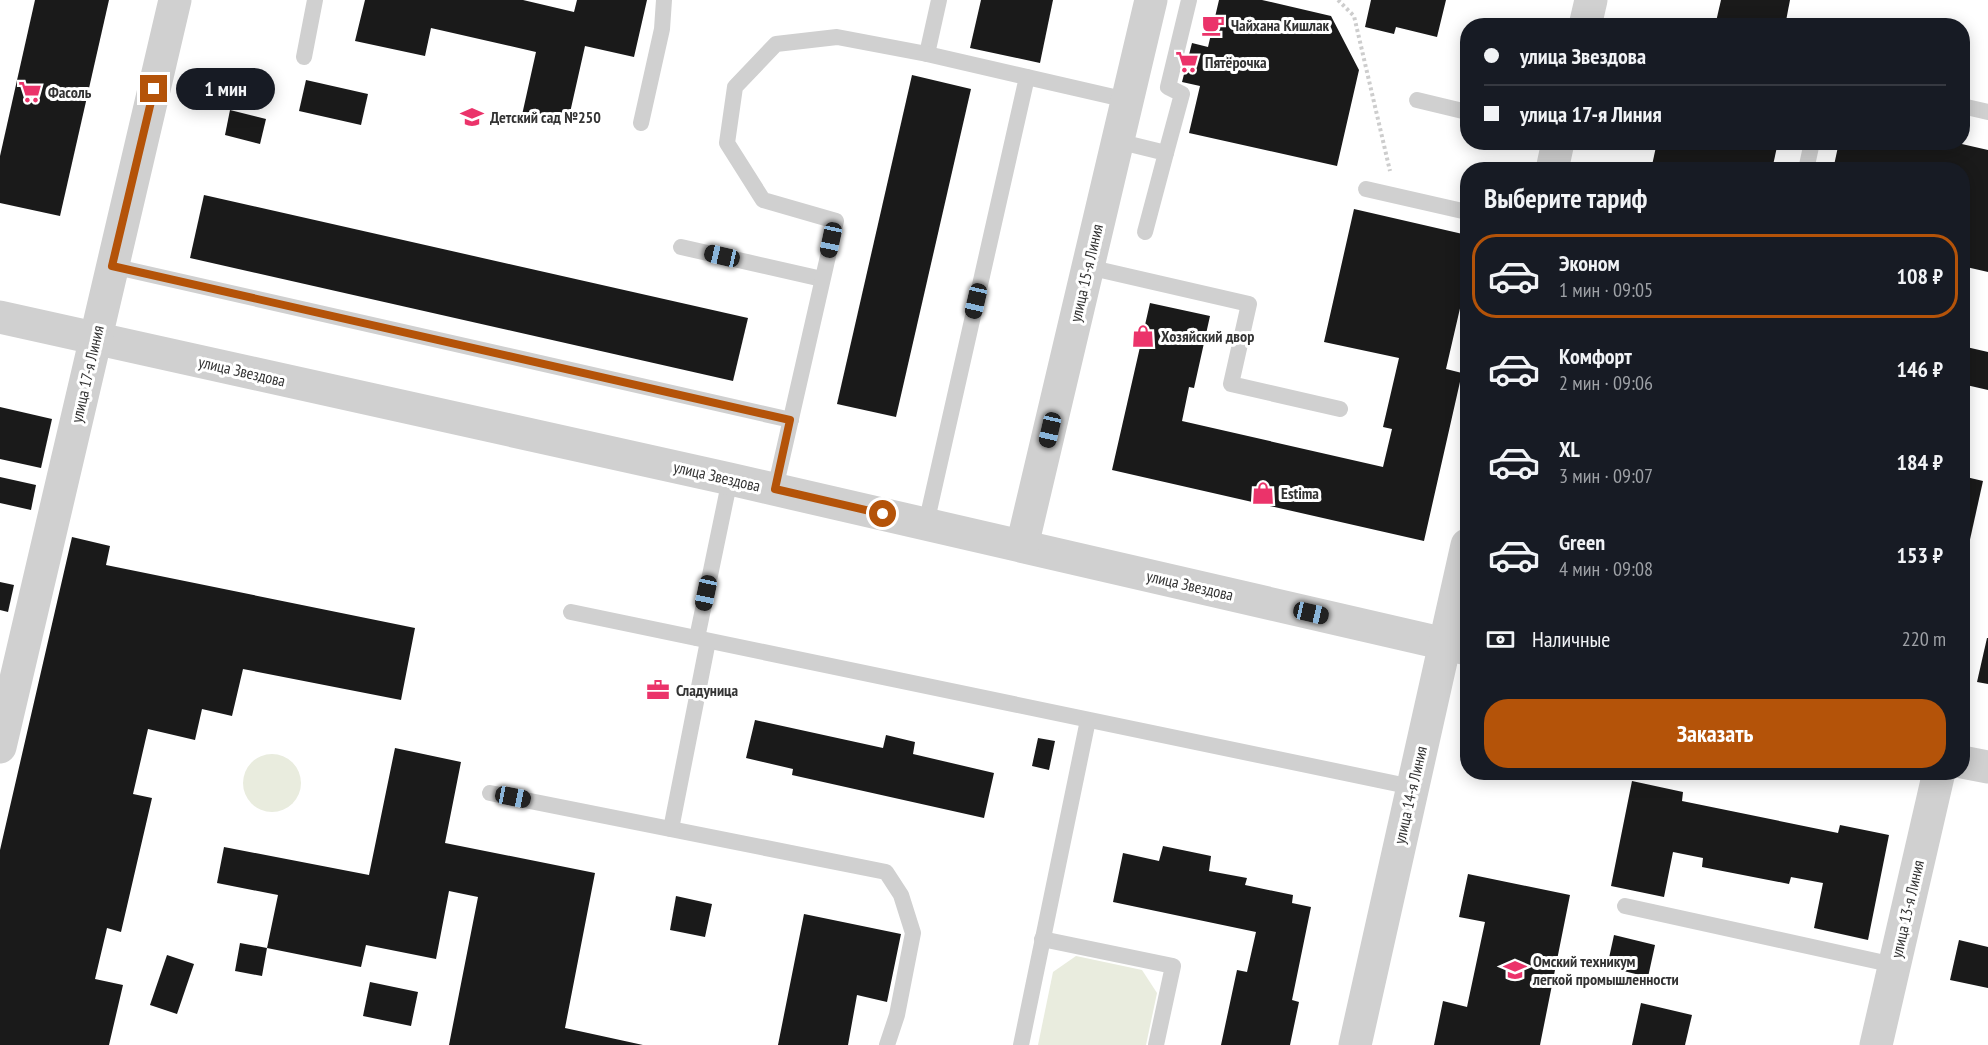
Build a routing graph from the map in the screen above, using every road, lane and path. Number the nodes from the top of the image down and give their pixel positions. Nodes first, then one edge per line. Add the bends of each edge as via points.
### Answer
1 (175, 0) edge
2 (315, 0) edge
3 (664, 0) edge
4 (939, 0) edge
5 (1151, 0) edge
6 (1189, 0) edge
7 (1338, 0) edge
8 (1591, 0) edge
9 (1587, 18) edge
10 (927, 54) junction
11 (304, 57) dead end
12 (1027, 77) junction
13 (1127, 100) junction
14 (1417, 100) dead end
15 (1970, 108) edge
16 (1460, 110) edge
17 (1988, 112) edge
18 (641, 123) dead end
19 (1118, 141) junction
20 (1166, 153) junction
21 (1366, 189) dead end
22 (1395, 195) junction
23 (1460, 210) edge
24 (1145, 232) dead end
25 (681, 247) dead end
26 (112, 266) junction
27 (1088, 267) junction
28 (822, 279) junction
29 (0, 317) edge
30 (95, 338) junction
31 (1340, 409) dead end
32 (790, 420) junction
33 (730, 479) junction
34 (775, 489) junction
35 (926, 524) junction
36 (1022, 546) junction
37 (1460, 610) edge
38 (571, 612) dead end
39 (703, 640) junction
40 (1456, 647) edge
41 (1088, 720) junction
42 (0, 747) edge
43 (1970, 764) edge
44 (1988, 767) edge
45 (1937, 780) edge
46 (1412, 787) junction
47 (490, 793) dead end
48 (671, 829) junction
49 (1624, 906) dead end
50 (1042, 939) junction
51 (1894, 965) junction
52 (887, 1045) edge
53 (1021, 1045) edge
54 (1156, 1045) edge
55 (1355, 1045) edge
56 (1876, 1045) edge

1 - 26 street, улица 17-я Линия
2 - 11 lane
3 - 18 lane via 662,29
4 - 10 lane
5 - 13 street, улица 15-я Линия
6 - 20 lane via 1168,87 1182,94
7 - 22 path via 1354,16
8 - 9 street
10 - 12 lane
10 - 28 lane via 837,37 776,44 735,87 727,143 763,200 836,221
12 - 13 lane
12 - 35 lane
13 - 19 street, улица 15-я Линия
14 - 16 lane
15 - 17 lane
19 - 20 lane
19 - 27 street, улица 15-я Линия
20 - 24 lane
21 - 22 lane
22 - 23 lane
25 - 28 lane
26 - 30 street, улица 17-я Линия
26 - 32 lane
27 - 31 lane via 1250,304 1231,384
27 - 36 street, улица 15-я Линия
28 - 32 lane
29 - 30 street, улица Звездова
30 - 33 street, улица Звездова
30 - 42 street, улица 17-я Линия
32 - 34 lane
33 - 34 street, улица Звездова
33 - 39 lane
34 - 35 street, улица Звездова
35 - 36 street, улица Звездова
36 - 40 street, улица Звездова
37 - 40 street, улица 14-я Линия
38 - 39 lane
39 - 41 lane
39 - 48 lane
40 - 46 street, улица 14-я Линия
41 - 46 lane
41 - 50 lane
43 - 44 street
45 - 51 street, улица 13-я Линия
46 - 55 street, улица 14-я Линия
47 - 48 lane
48 - 52 lane via 886,872 901,895 913,933
49 - 51 lane
50 - 53 lane
50 - 54 lane via 1173,966
51 - 56 street, улица 13-я Линия

